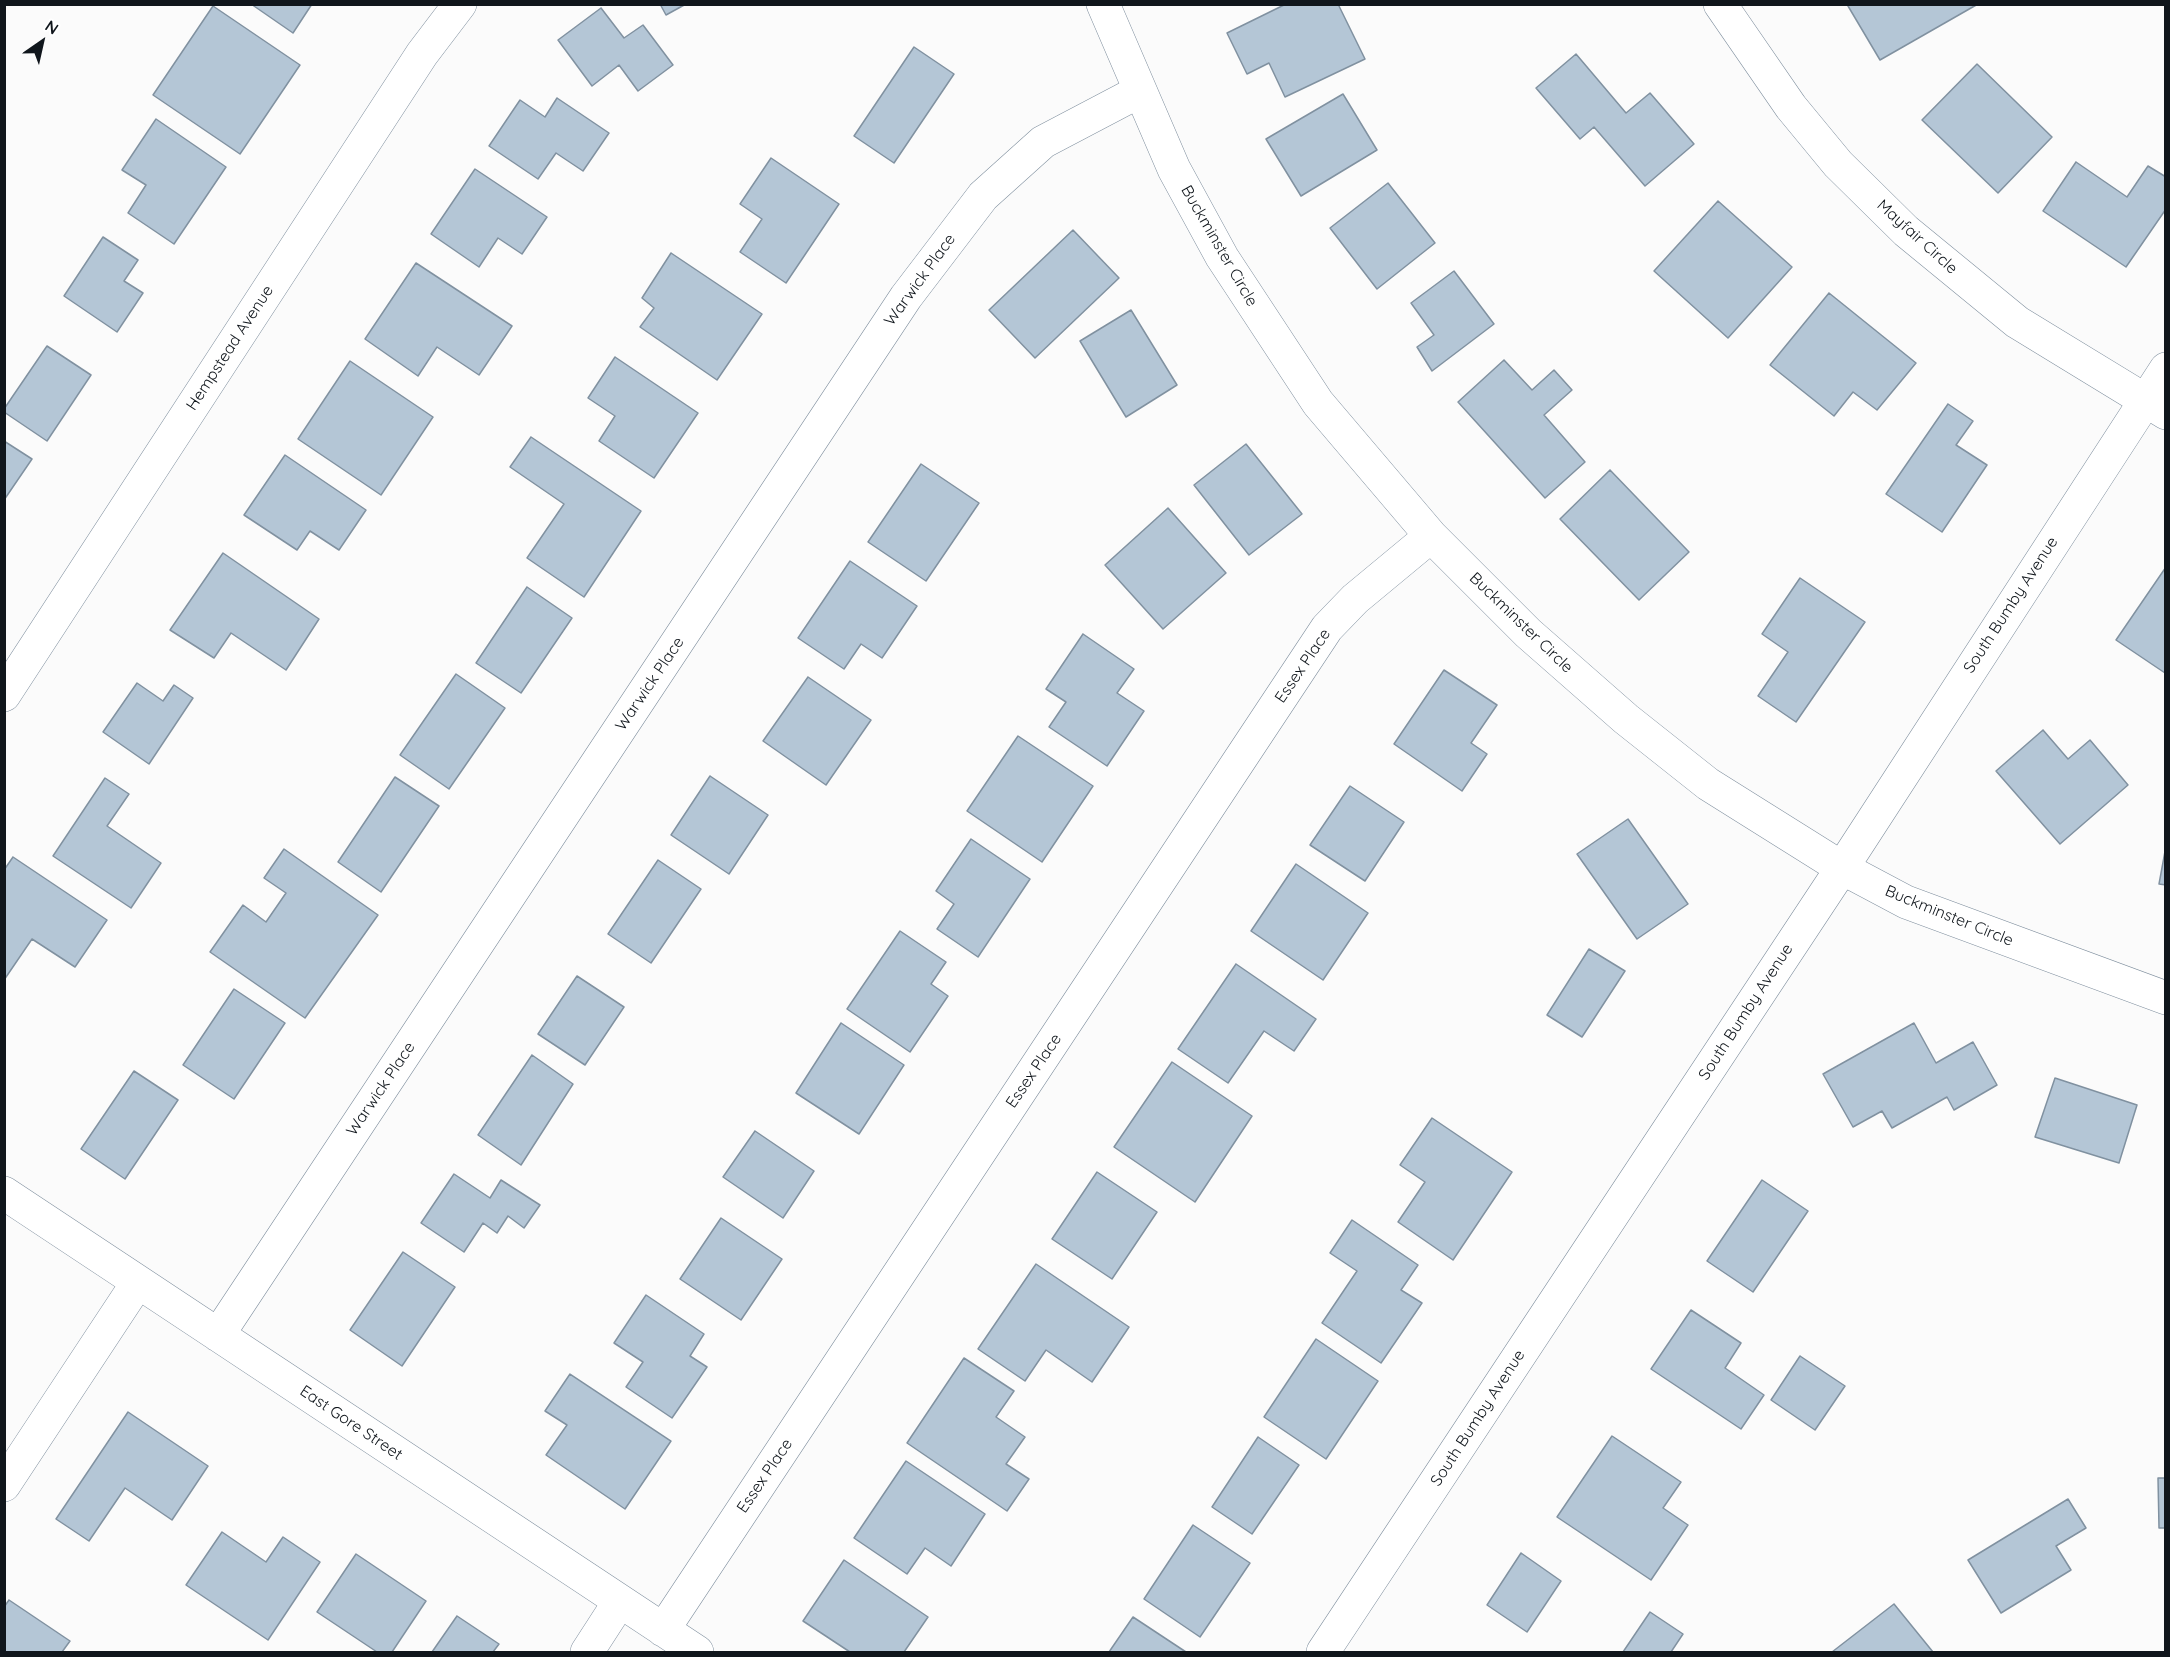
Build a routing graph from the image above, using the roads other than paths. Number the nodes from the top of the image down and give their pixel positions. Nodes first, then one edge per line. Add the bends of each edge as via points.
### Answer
1 (460, 4) edge
2 (1103, 4) edge
3 (1720, 4) edge
4 (1140, 91) junction
5 (2166, 369) edge
6 (2155, 407) edge
7 (1431, 536) junction
8 (4, 695) edge
9 (1842, 868) junction
10 (2166, 998) edge
11 (4, 1194) edge
12 (138, 1282) junction
13 (218, 1335) junction
14 (4, 1485) edge
15 (620, 1601) junction
16 (663, 1630) junction
17 (587, 1653) edge
18 (697, 1653) edge
19 (1323, 1653) edge

1 - 8 street, Hempstead Avenue via 422,54
2 - 4 street, Buckminster Circle
3 - 6 street, Mayfair Circle via 1791,107 1838,164 1906,231 2017,322
4 - 7 street, Buckminster Circle via 1174,169 1221,257 1318,403
4 - 13 street, Warwick Place via 1043,142 983,196 906,297
5 - 6 street, South Bumby Avenue
6 - 9 street, South Bumby Avenue
7 - 9 street, Buckminster Circle via 1528,633 1626,719 1708,784
7 - 16 street, Essex Place via 1355,599 1327,628
9 - 10 street, Buckminster Circle via 1906,902
9 - 19 street, South Bumby Avenue
11 - 12 street, East Gore Street
12 - 13 street, East Gore Street
12 - 14 street
13 - 15 street, East Gore Street
15 - 16 street, East Gore Street
15 - 17 street
16 - 18 street, East Gore Street

